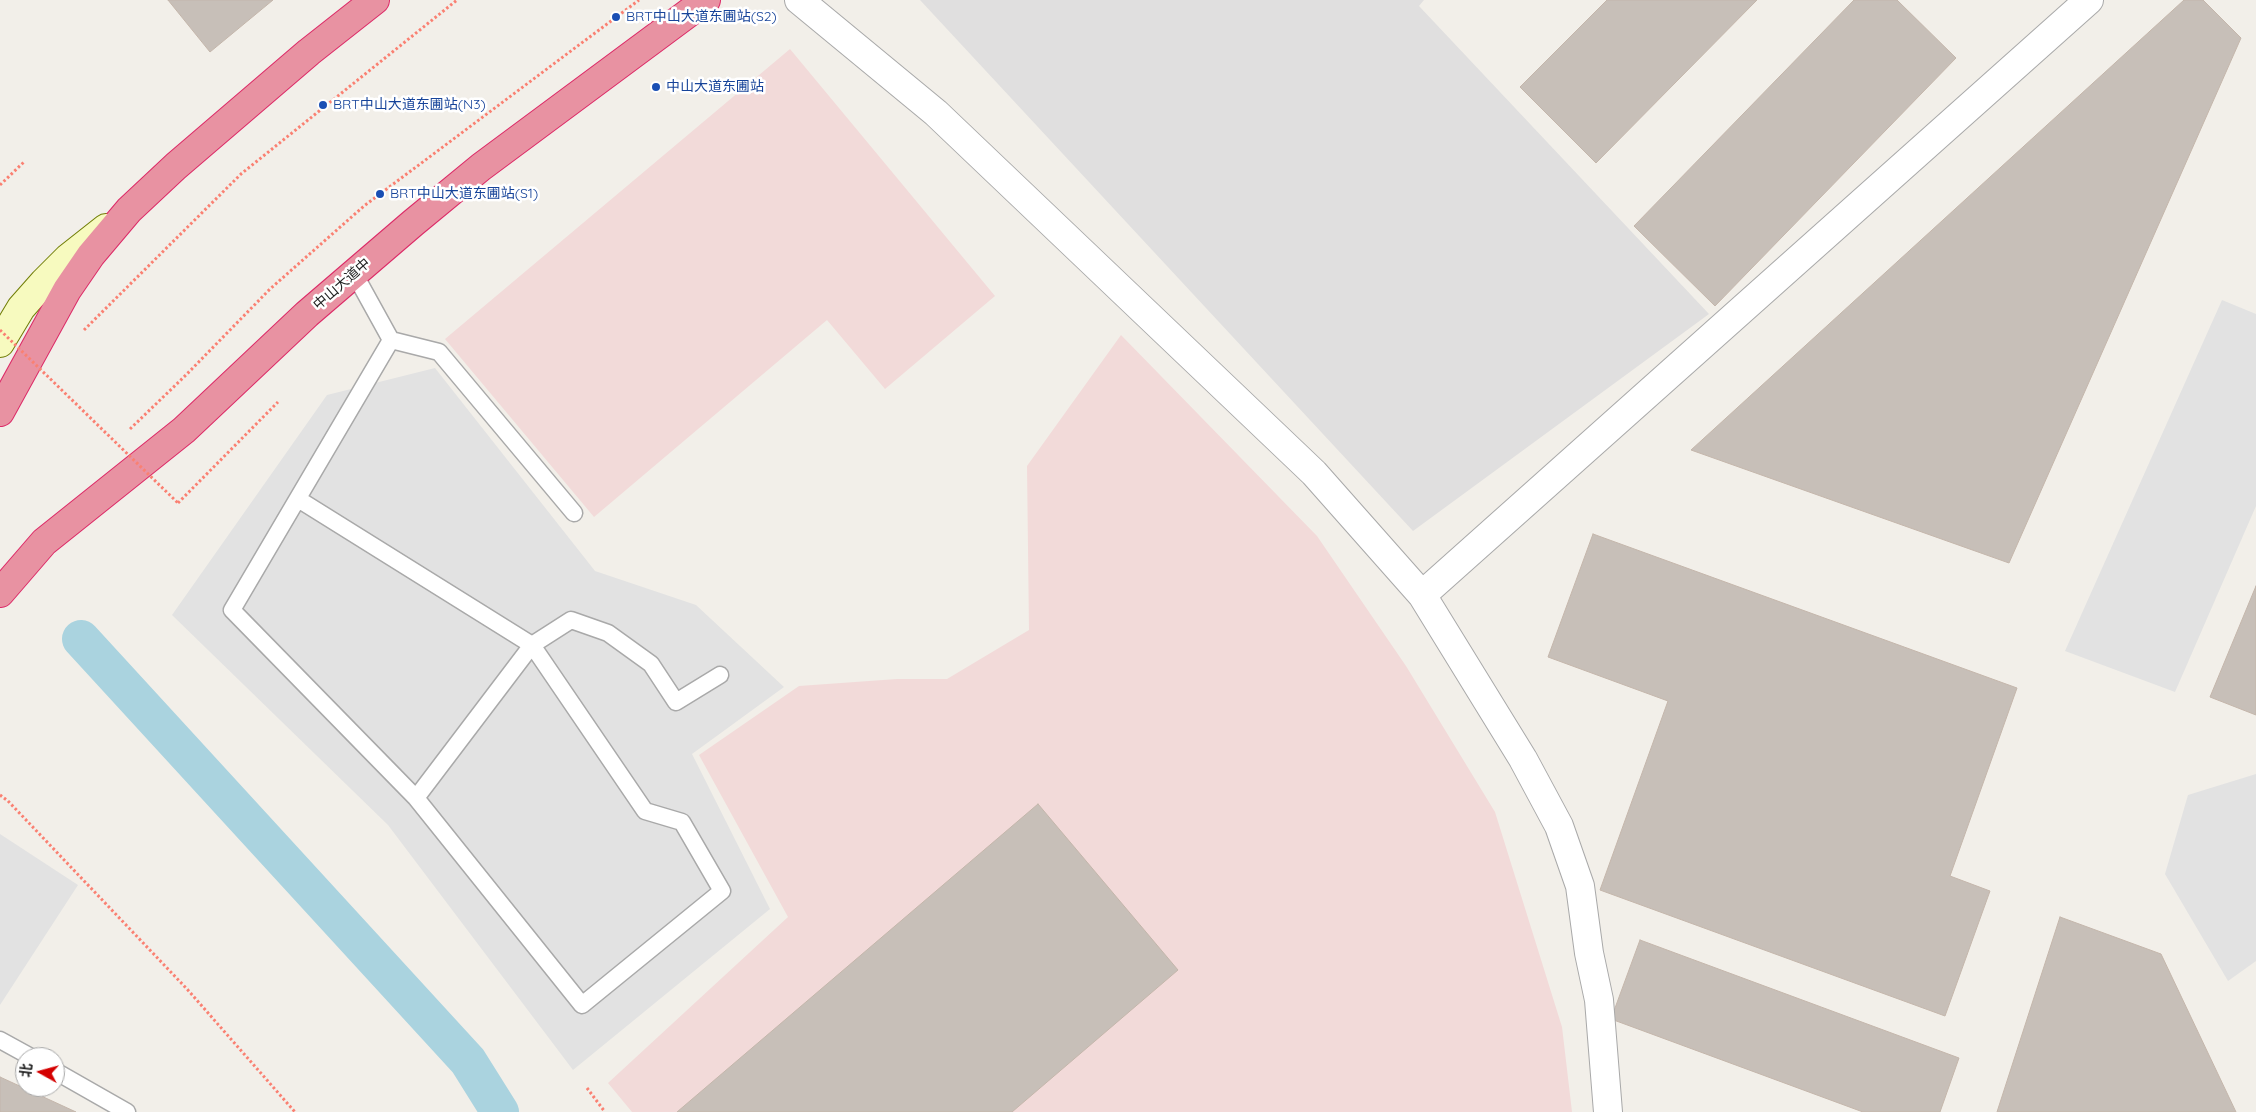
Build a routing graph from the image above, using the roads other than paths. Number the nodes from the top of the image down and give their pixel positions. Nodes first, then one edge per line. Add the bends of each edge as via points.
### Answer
1 (375, 0) edge
2 (706, 0) edge
3 (799, 0) edge
4 (2089, 0) edge
5 (129, 210) junction
6 (354, 273) junction
7 (391, 340) junction
8 (0, 343) edge
9 (0, 412) edge
10 (298, 499) junction
11 (574, 513) dead end
12 (0, 593) edge
13 (1422, 595) junction
14 (532, 645) junction
15 (720, 675) dead end
16 (416, 798) junction
17 (0, 1040) edge
18 (15, 1048) edge
19 (65, 1076) edge
20 (128, 1112) edge
21 (1608, 1112) edge

1 - 5 highway via 309,52
2 - 6 highway, 中山大道中 via 482,166
3 - 13 street via 936,113 1307,466
4 - 13 street
5 - 8 street via 68,258 44,282 21,308
5 - 9 highway via 67,290
6 - 7 lane
6 - 12 highway, 中山大道中 via 184,430 44,542
7 - 10 lane
7 - 11 lane via 439,352
10 - 14 lane
10 - 16 lane via 232,610
13 - 21 street via 1523,759 1562,835 1580,886 1599,1000
14 - 15 lane via 571,620 608,633 650,664 676,702
14 - 16 lane
14 - 16 lane via 645,811 682,822 722,891 582,1004
17 - 18 lane
19 - 20 lane

